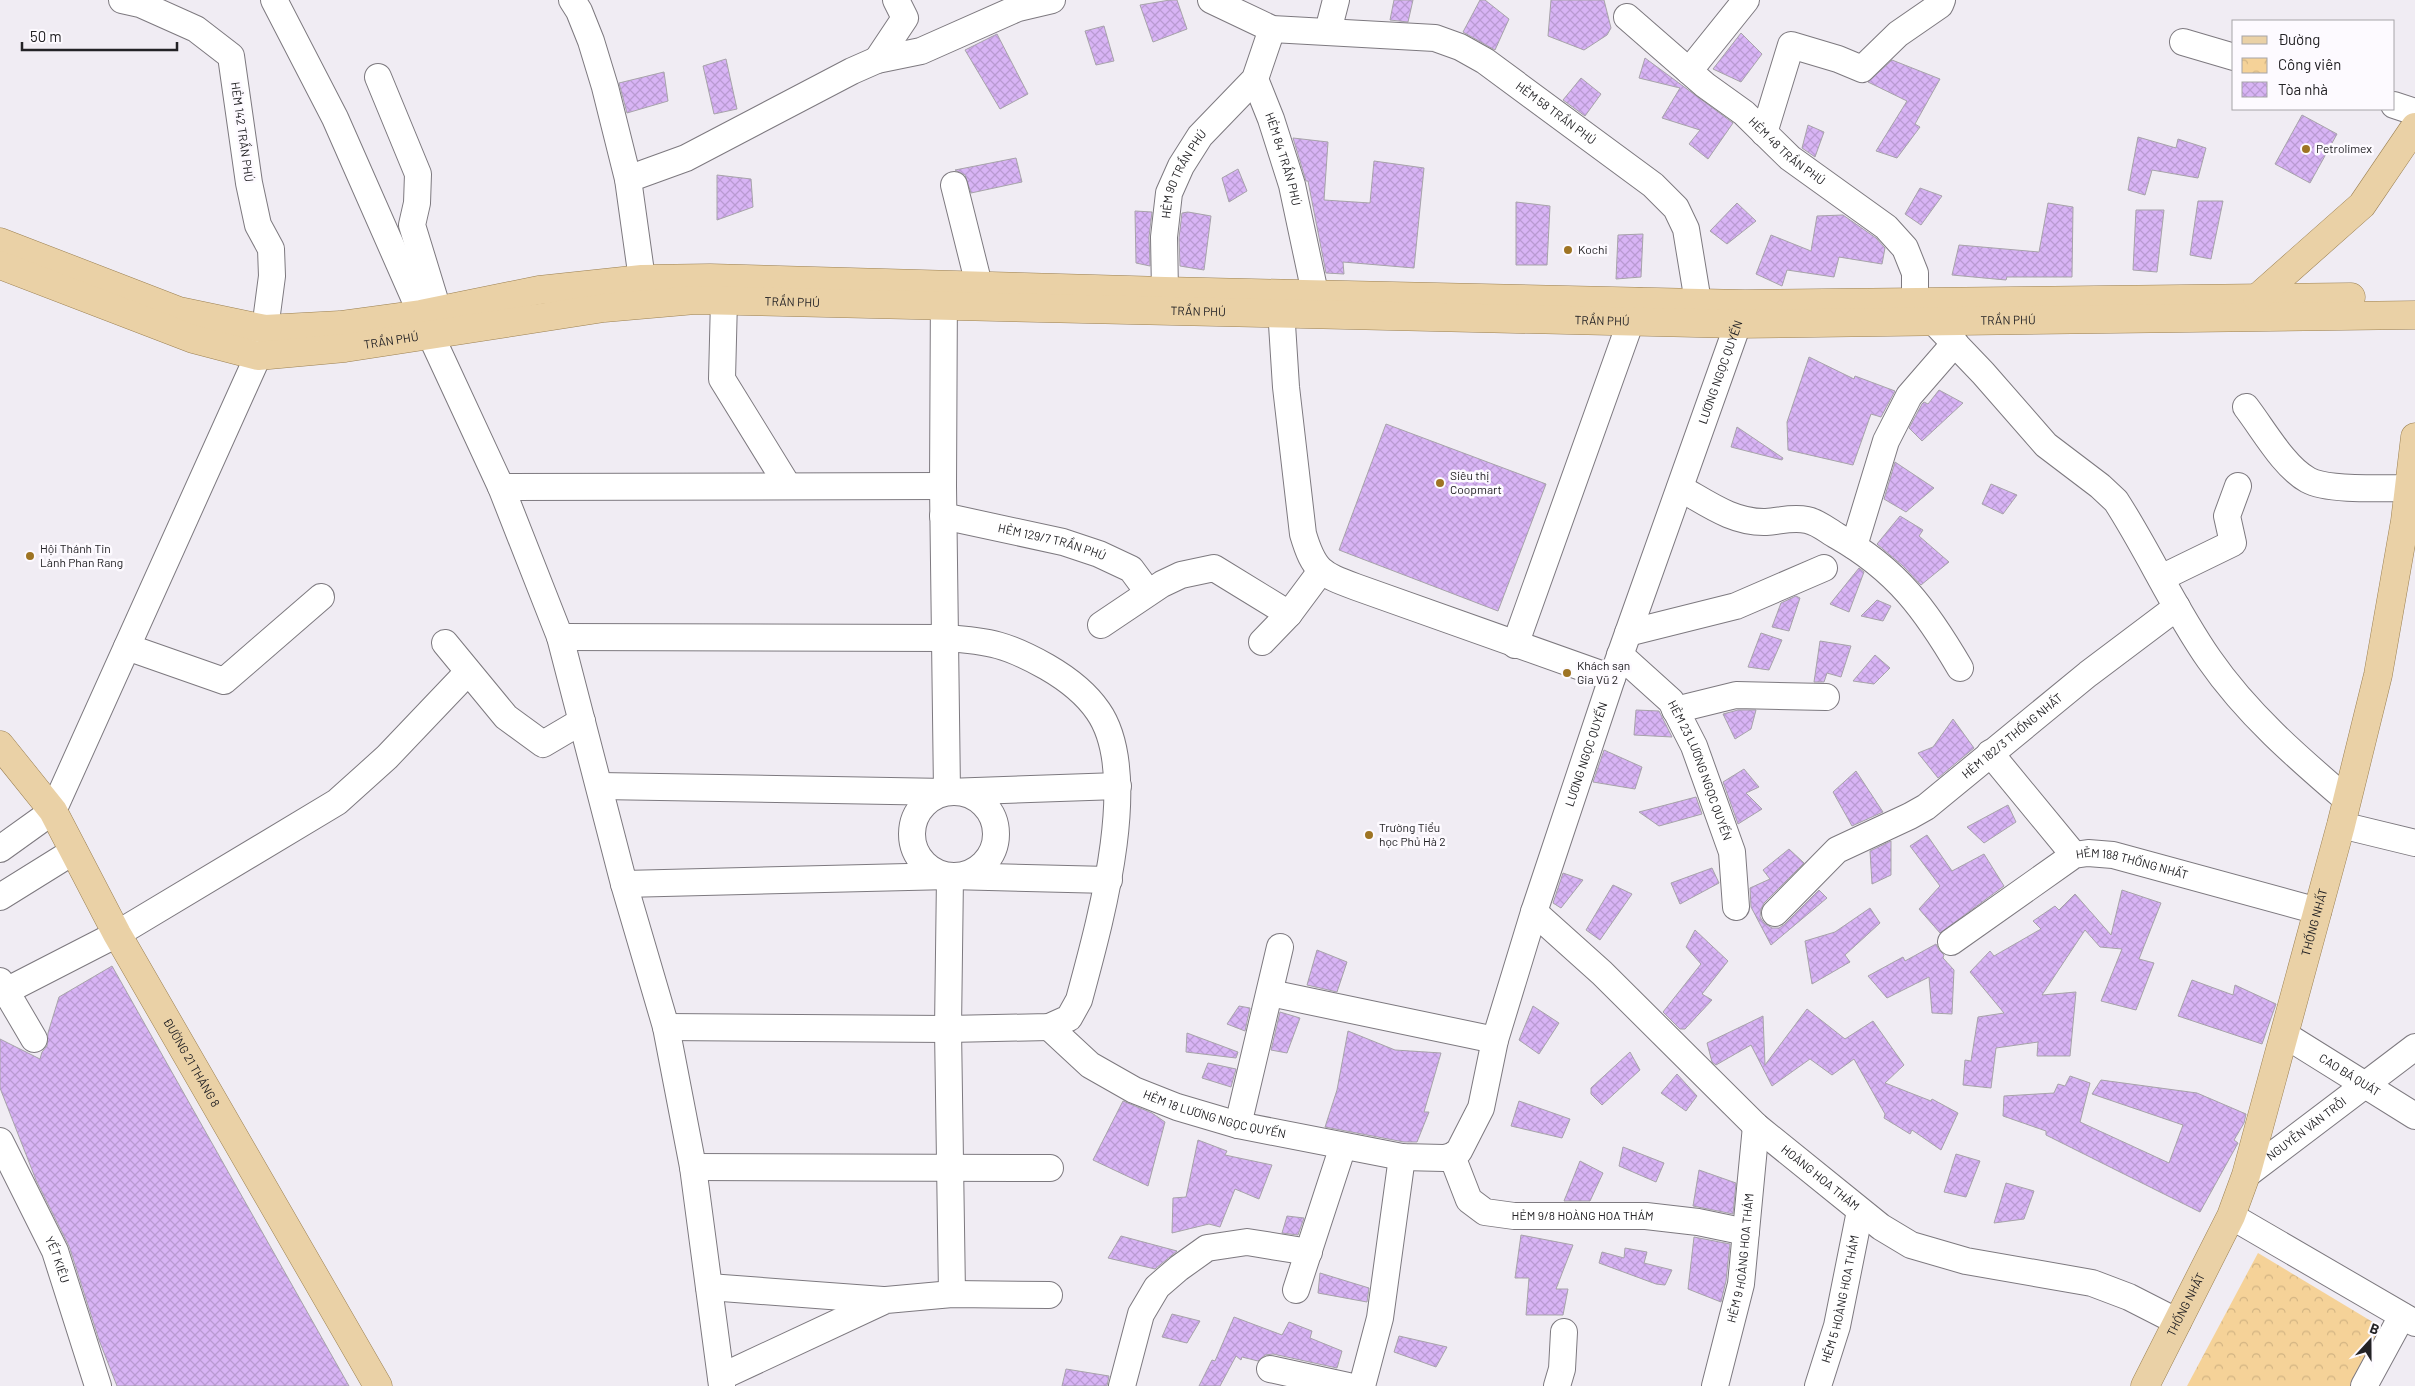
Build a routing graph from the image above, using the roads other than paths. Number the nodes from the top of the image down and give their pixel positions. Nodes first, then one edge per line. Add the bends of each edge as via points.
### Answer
1 (122, 0) edge
2 (274, 0) edge
3 (572, 0) edge
4 (896, 0) edge
5 (1052, 0) edge
6 (1211, 0) edge
7 (1336, 0) edge
8 (1746, 0) edge
9 (1942, 0) edge
10 (1627, 17) dead end
11 (1272, 29) junction
12 (1328, 31) junction
13 (2183, 42) dead end
14 (2232, 56) edge
15 (878, 60) junction
16 (1689, 71) junction
17 (378, 77) dead end
18 (1255, 79) junction
19 (2395, 105) edge
20 (2415, 112) edge
21 (2415, 127) edge
22 (1764, 133) junction
23 (628, 179) junction
24 (954, 185) dead end
25 (0, 242) edge
26 (0, 265) edge
27 (978, 285) junction
28 (1165, 291) junction
29 (644, 292) junction
30 (1316, 293) junction
31 (945, 294) junction
32 (2415, 296) edge
33 (2257, 298) junction
34 (724, 300) junction
35 (1698, 302) junction
36 (1915, 302) junction
37 (1281, 303) junction
38 (1635, 311) junction
39 (1742, 314) junction
40 (2415, 315) edge
41 (430, 320) junction
42 (1934, 321) junction
43 (265, 329) junction
44 (1955, 344) junction
45 (258, 356) junction
46 (2246, 407) dead end
47 (2415, 437) edge
48 (788, 486) junction
49 (943, 486) junction
50 (2238, 486) dead end
51 (501, 488) junction
52 (1680, 488) junction
53 (2408, 488) junction
54 (943, 516) junction
55 (1854, 546) junction
56 (1824, 568) dead end
57 (1321, 571) junction
58 (2161, 578) junction
59 (1148, 592) junction
60 (321, 597) dead end
61 (2177, 607) junction
62 (1288, 614) junction
63 (1101, 625) dead end
64 (560, 637) junction
65 (946, 638) junction
66 (1262, 642) dead end
67 (445, 643) dead end
68 (1516, 645) junction
69 (127, 647) junction
70 (1620, 655) junction
71 (1960, 668) dead end
72 (468, 672) junction
73 (1826, 698) dead end
74 (1675, 710) junction
75 (582, 721) junction
76 (0, 745) edge
77 (1990, 753) junction
78 (600, 786) junction
79 (1118, 786) junction
80 (946, 792) junction
81 (53, 811) junction
82 (2344, 812) junction
83 (2415, 843) edge
84 (0, 849) edge
85 (74, 851) junction
86 (2074, 855) junction
87 (950, 876) junction
88 (1109, 880) junction
89 (624, 884) junction
90 (0, 897) edge
91 (1736, 908) dead end
92 (2318, 911) junction
93 (1534, 912) junction
94 (1774, 913) dead end
95 (117, 934) junction
96 (1951, 942) dead end
97 (1280, 947) dead end
98 (3, 986) edge
99 (1270, 994) junction
100 (666, 1027) junction
101 (1049, 1028) junction
102 (948, 1029) junction
103 (2285, 1035) junction
104 (34, 1039) dead end
105 (1495, 1040) junction
106 (2415, 1047) edge
107 (2366, 1085) junction
108 (2415, 1116) edge
109 (1238, 1125) junction
110 (1756, 1126) junction
111 (0, 1142) edge
112 (1343, 1146) junction
113 (1452, 1156) junction
114 (1402, 1157) junction
115 (693, 1166) junction
116 (950, 1168) junction
117 (1050, 1168) dead end
118 (2246, 1175) junction
119 (1860, 1211) junction
120 (2231, 1216) junction
121 (1746, 1232) junction
122 (1309, 1252) junction
123 (709, 1287) junction
124 (1296, 1290) dead end
125 (952, 1294) junction
126 (1049, 1295) dead end
127 (886, 1300) junction
128 (2408, 1320) edge
129 (2178, 1322) junction
130 (1564, 1332) dead end
131 (1270, 1369) dead end
132 (722, 1382) edge
133 (98, 1386) edge
134 (378, 1386) edge
135 (1122, 1386) edge
136 (1348, 1386) edge
137 (1362, 1386) edge
138 (1557, 1386) edge
139 (1715, 1386) edge
140 (1818, 1386) edge
141 (2145, 1386) edge
142 (2364, 1386) edge

1 - 43 street, HẺM 142 TRẦN PHÚ via 140,4 196,29 232,56 249,182 258,225 271,249 272,276
2 - 41 street via 336,118
3 - 23 street via 580,11 591,41
4 - 15 street via 905,18
5 - 15 street via 1018,8 921,51
6 - 11 street
7 - 12 street
8 - 16 street
9 - 22 street via 1940,5 1898,34 1862,69 1791,45
10 - 16 street, HẺM 48 TRẦN PHÚ
11 - 12 street, HẺM 58 TRẦN PHÚ
11 - 18 street
12 - 35 street, HẺM 58 TRẦN PHÚ via 1436,38 1460,47 1493,67 1653,185 1676,208 1686,229
13 - 14 street
15 - 23 street via 686,158
16 - 22 street, HẺM 48 TRẦN PHÚ via 1744,113
17 - 41 street via 418,174 412,225
18 - 28 street, HẺM 90 TRẦN PHÚ via 1200,136 1169,193 1164,237
18 - 30 street, HẺM 84 TRẦN PHÚ via 1292,185
19 - 20 street
21 - 33 main road via 2362,205
22 - 36 street, HẺM 48 TRẦN PHÚ via 1790,158 1886,227 1904,248 1915,273
23 - 29 street
24 - 27 street
25 - 43 main road, TRẦN PHÚ via 179,311
26 - 45 main road, TRẦN PHÚ via 193,339
27 - 28 main road, TRẦN PHÚ
27 - 31 main road, TRẦN PHÚ
28 - 37 main road, TRẦN PHÚ
29 - 31 main road, TRẦN PHÚ via 794,279
29 - 34 main road, TRẦN PHÚ
29 - 41 main road, TRẦN PHÚ via 539,290
30 - 37 main road, TRẦN PHÚ
30 - 38 main road, TRẦN PHÚ
31 - 34 main road, TRẦN PHÚ
31 - 37 main road, TRẦN PHÚ
31 - 49 street
32 - 33 main road, TRẦN PHÚ
33 - 36 main road, TRẦN PHÚ
34 - 48 street via 722,379
35 - 38 main road, TRẦN PHÚ
35 - 39 main road, TRẦN PHÚ
36 - 39 main road, TRẦN PHÚ
36 - 42 street
37 - 38 main road, TRẦN PHÚ
37 - 57 street via 1286,387 1303,534 1310,557
38 - 39 main road, TRẦN PHÚ
38 - 68 street
39 - 42 main road, TRẦN PHÚ
39 - 52 street, LƯƠNG NGỌC QUYẾN
40 - 42 main road, TRẦN PHÚ
41 - 43 main road, TRẦN PHÚ
41 - 45 main road, TRẦN PHÚ via 345,348
41 - 51 street
42 - 44 street
43 - 45 street, HẺM 142 TRẦN PHÚ
44 - 55 street via 1909,396 1886,441
44 - 58 street via 2046,445 2116,501
45 - 69 street, HẺM 142 TRẦN PHÚ
46 - 53 street via 2294,470 2308,480 2330,486
47 - 53 main road, THỐNG NHẤT
48 - 49 street
48 - 51 street
49 - 54 street
50 - 58 street via 2227,516 2233,543
51 - 64 street
52 - 55 street via 1734,519 1766,522 1793,517 1810,520
52 - 70 street, LƯƠNG NGỌC QUYẾN
53 - 82 main road, THỐNG NHẤT via 2378,675
54 - 59 street, HẺM 129/7 TRẦN PHÚ via 1063,542 1100,554 1130,570
54 - 65 street
55 - 71 street via 1881,565 1914,596
56 - 70 street
57 - 62 street
57 - 68 street via 1356,587
58 - 61 street
59 - 62 street via 1181,575 1214,568
59 - 63 street
60 - 69 street via 224,682
61 - 77 street, HẺM 182/3 THỐNG NHẤT
61 - 82 street via 2208,659 2255,717
62 - 66 street
64 - 65 street
64 - 75 street
65 - 79 street via 986,641 1018,651 1067,678 1098,712 1112,745
65 - 80 street
67 - 72 street
68 - 70 street
69 - 81 street, HẺM 142 TRẦN PHÚ
70 - 74 street, HẺM 23 LƯƠNG NGỌC QUYẾN via 1671,701
70 - 93 street, LƯƠNG NGỌC QUYẾN
72 - 75 street via 506,717 543,744
72 - 95 street via 388,758 337,802
73 - 74 street via 1736,695
74 - 91 street, HẺM 23 LƯƠNG NGỌC QUYẾN via 1697,755 1732,852
75 - 78 street
76 - 81 main road, ĐƯỜNG 21 THÁNG 8
77 - 86 street, HẺM 188 THỐNG NHẤT
77 - 94 street, HẺM 182/3 THỐNG NHẤT via 1926,807 1837,850
78 - 80 street
78 - 89 street
79 - 80 street
79 - 88 street
80 - 87 street via 923,804 915,815 911,835 916,855 925,866
80 - 87 street via 961,792 980,801 993,818 996,832 995,846 978,869
81 - 84 street
81 - 85 main road, ĐƯỜNG 21 THÁNG 8
82 - 83 street
82 - 92 main road, THỐNG NHẤT
85 - 90 street
85 - 95 main road, ĐƯỜNG 21 THÁNG 8
86 - 92 street, HẺM 188 THỐNG NHẤT via 2113,855
86 - 96 street
87 - 88 street
87 - 89 street
87 - 102 street
88 - 101 street via 1079,1000 1069,1018
89 - 100 street
92 - 103 main road, THỐNG NHẤT
93 - 105 street, LƯƠNG NGỌC QUYẾN
93 - 110 street, HOÀNG HOA THÁM via 1602,974
95 - 98 street
95 - 134 main road, ĐƯỜNG 21 THÁNG 8
97 - 99 street
98 - 104 street
99 - 105 street
99 - 109 street
100 - 102 street
100 - 115 street
101 - 102 street
101 - 109 street, HẺM 18 LƯƠNG NGỌC QUYẾN via 1090,1066 1134,1090
102 - 116 street
103 - 107 street, CAO BÁ QUÁT
103 - 118 main road, THỐNG NHẤT
105 - 113 street, LƯƠNG NGỌC QUYẾN via 1481,1108 1469,1136
106 - 107 street, NGUYỄN VĂN TRỖI
107 - 108 street, CAO BÁ QUÁT
107 - 118 street, NGUYỄN VĂN TRỖI
109 - 112 street, HẺM 18 LƯƠNG NGỌC QUYẾN
110 - 119 street, HOÀNG HOA THÁM
110 - 121 street, HẺM 9 HOÀNG HOA THÁM
111 - 133 street, YẾT KIÊU via 56,1251
112 - 114 street, HẺM 18 LƯƠNG NGỌC QUYẾN
112 - 122 street
113 - 114 street
113 - 121 street, HẺM 9/8 HOÀNG HOA THÁM via 1469,1200 1485,1212 1514,1216 1646,1216
114 - 137 street via 1380,1318
115 - 116 street
115 - 123 street
116 - 117 street
116 - 125 street
118 - 120 main road, THỐNG NHẤT
119 - 129 street, HOÀNG HOA THÁM via 1896,1236 1928,1251 1966,1261 2092,1283 2129,1297
119 - 140 street, HẺM 5 HOÀNG HOA THÁM via 1837,1326
120 - 128 street
120 - 129 main road, THỐNG NHẤT
121 - 139 street, HẺM 9 HOÀNG HOA THÁM via 1741,1284
122 - 124 street
122 - 135 street via 1247,1242 1207,1248 1179,1268 1157,1287 1141,1314
123 - 127 street
123 - 132 street
125 - 126 street
125 - 127 street
127 - 132 street
128 - 142 street
129 - 141 main road, THỐNG NHẤT
130 - 138 street via 1562,1369
131 - 136 street

